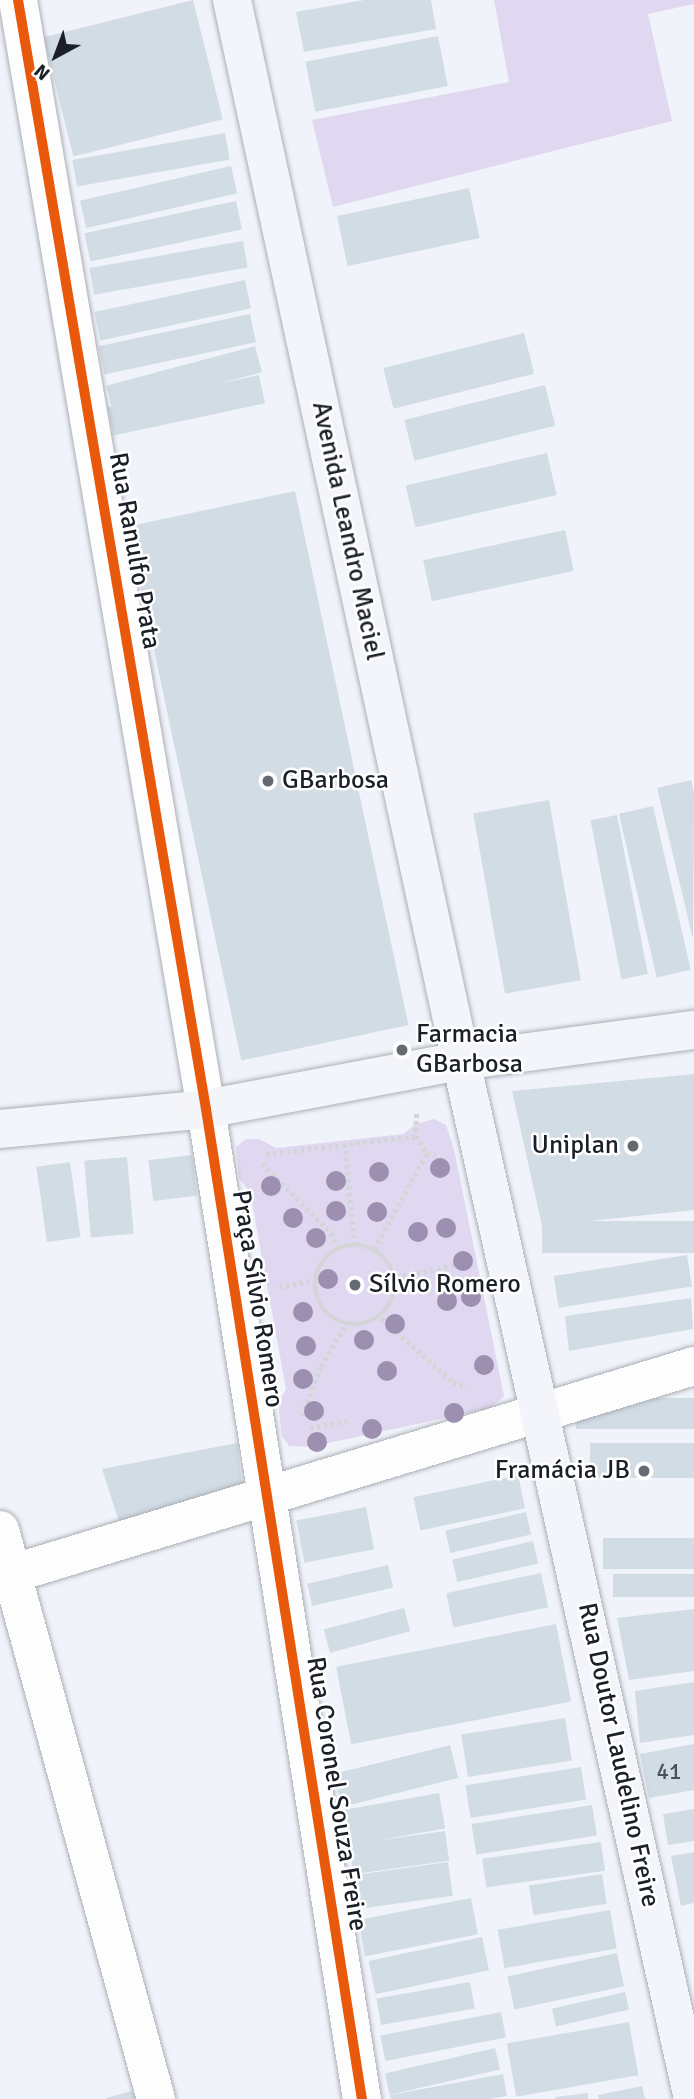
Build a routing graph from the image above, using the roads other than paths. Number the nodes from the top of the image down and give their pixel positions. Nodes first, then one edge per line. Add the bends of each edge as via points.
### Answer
1 (18, 0) edge
2 (232, 0) edge
3 (694, 1030) edge
4 (461, 1061) junction
5 (206, 1109) junction
6 (0, 1129) edge
7 (694, 1366) edge
8 (541, 1413) junction
9 (265, 1496) junction
10 (0, 1530) edge
11 (9, 1585) edge
12 (156, 2099) edge
13 (362, 2099) edge
14 (693, 2099) edge

1 - 5 street, Rua Ranulfo Prata
2 - 4 main road, Avenida Leandro Maciel
3 - 4 main road
4 - 5 main road
4 - 8 main road
5 - 6 main road
5 - 9 street, Praça Sílvio Romero
7 - 8 street
8 - 9 street
8 - 14 main road, Rua Doutor Laudelino Freire
9 - 11 street
9 - 13 street, Rua Coronel Souza Freire
10 - 11 street
11 - 12 street

